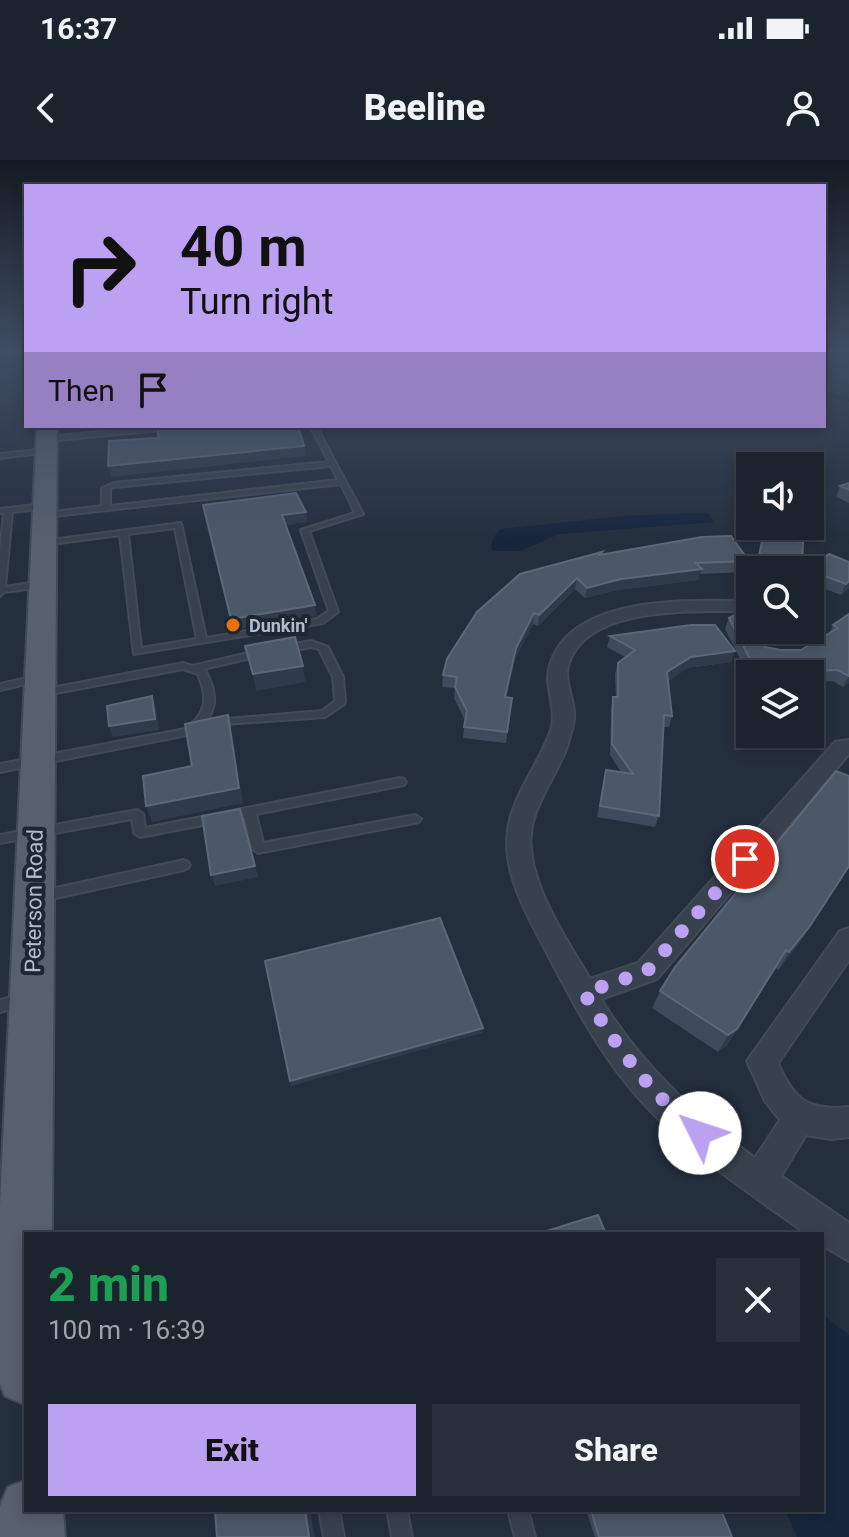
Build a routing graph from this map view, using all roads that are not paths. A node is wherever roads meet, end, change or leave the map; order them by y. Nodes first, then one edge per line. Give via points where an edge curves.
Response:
1 (162, 428) edge
2 (314, 428) edge
3 (47, 439) edge
4 (0, 456) edge
5 (333, 464) junction
6 (343, 482) junction
7 (106, 508) junction
8 (21, 517) edge
9 (124, 532) junction
10 (43, 584) junction
11 (0, 591) edge
12 (736, 607) edge
13 (202, 641) junction
14 (193, 668) junction
15 (40, 686) junction
16 (0, 687) edge
17 (203, 723) junction
18 (849, 747) edge
19 (19, 765) edge
20 (400, 782) dead end
21 (250, 811) junction
22 (415, 819) dead end
23 (18, 836) edge
24 (184, 865) dead end
25 (34, 898) junction
26 (849, 939) edge
27 (584, 993) junction
28 (16, 1002) edge
29 (798, 1119) junction
30 (849, 1122) edge
31 (761, 1179) junction
32 (849, 1244) edge
33 (11, 1331) edge
34 (24, 1369) edge
35 (31, 1512) edge
36 (329, 1512) edge
37 (397, 1512) edge
38 (519, 1512) edge
39 (32, 1537) edge
40 (334, 1537) edge
41 (402, 1537) edge
42 (525, 1537) edge

1 - 3 lane
2 - 5 lane
3 - 4 lane
3 - 8 main road, Peterson Road
5 - 6 lane
5 - 7 lane via 114,485 106,488
6 - 7 lane
6 - 13 lane via 359,514 305,530 334,612 320,621
7 - 8 lane
8 - 9 lane
8 - 10 main road, Peterson Road
8 - 11 lane
9 - 13 lane via 178,525
9 - 13 lane via 137,652
10 - 11 lane
10 - 15 main road, Peterson Road
12 - 27 street via 648,610 615,617 588,630 560,661 558,690 564,714 556,752 519,828 523,869 543,923
14 - 15 lane
14 - 17 lane via 202,672 211,690
14 - 17 lane via 311,644 323,647 338,677 340,702 325,714
15 - 16 lane
15 - 19 main road, Peterson Road
17 - 19 lane via 188,732
18 - 27 street via 843,747 647,971
19 - 23 main road, Peterson Road
20 - 21 lane
21 - 22 lane via 258,848
21 - 23 lane via 140,833 137,814
23 - 25 main road, Peterson Road
24 - 25 lane
25 - 28 main road, Peterson Road
26 - 29 street via 762,1061 773,1090
27 - 31 street via 618,1051 680,1118
28 - 33 main road, Peterson Road
29 - 30 street via 826,1126
29 - 31 street
31 - 32 street
33 - 34 main road, Peterson Road
35 - 39 main road
36 - 40 lane
37 - 41 lane
38 - 42 lane

